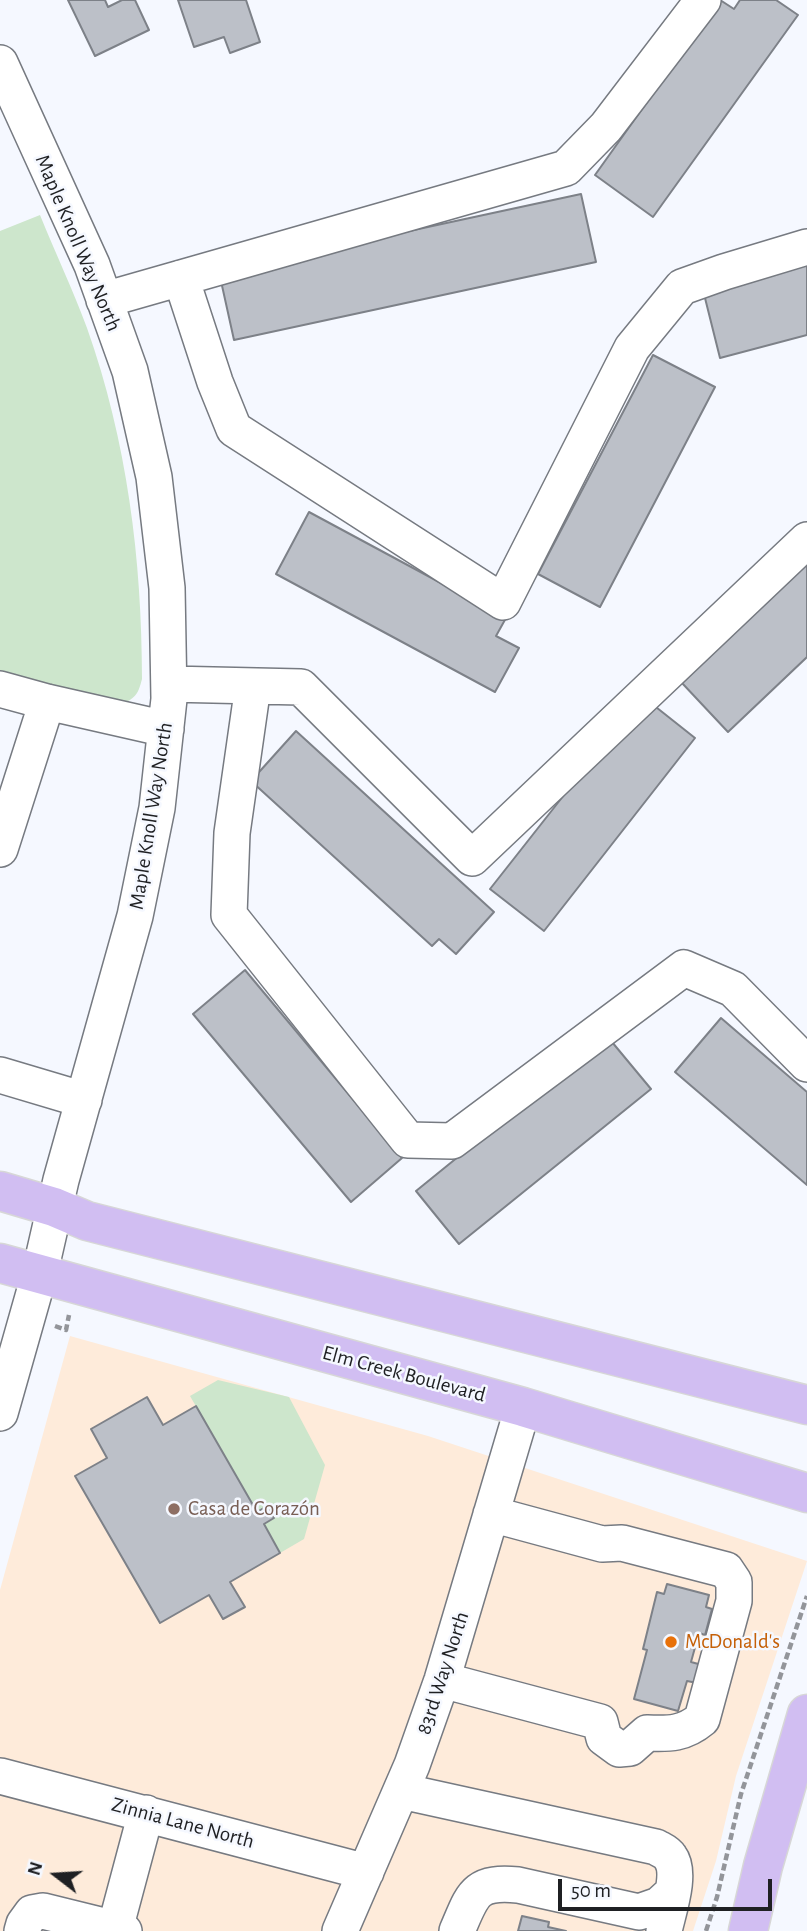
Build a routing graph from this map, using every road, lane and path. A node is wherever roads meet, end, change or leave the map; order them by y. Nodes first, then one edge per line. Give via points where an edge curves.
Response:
1 (703, 0) edge
2 (0, 63) edge
3 (807, 247) edge
4 (181, 278) junction
5 (104, 300) junction
6 (807, 540) edge
7 (169, 684) junction
8 (253, 686) junction
9 (0, 689) edge
10 (47, 702) junction
11 (166, 729) junction
12 (0, 849) edge
13 (807, 1064) edge
14 (0, 1075) edge
15 (84, 1100) junction
16 (0, 1191) edge
17 (54, 1207) junction
18 (0, 1263) edge
19 (40, 1272) junction
20 (807, 1405) edge
21 (523, 1406) junction
22 (0, 1413) edge
23 (807, 1493) edge
24 (491, 1514) junction
25 (807, 1596) edge
26 (442, 1680) junction
27 (807, 1714) edge
28 (0, 1776) edge
29 (401, 1791) junction
30 (146, 1813) junction
31 (366, 1872) junction
32 (671, 1894) junction
33 (120, 1930) edge
34 (22, 1931) edge
35 (340, 1931) edge
36 (457, 1931) edge
37 (664, 1931) edge
38 (706, 1931) edge
39 (748, 1931) edge

1 - 4 street via 606,127 566,168
2 - 5 street, Maple Knoll Way North
3 - 4 street via 682,287 632,348 503,602 234,429
4 - 5 street
5 - 7 street, Maple Knoll Way North via 130,371 154,477 167,588
6 - 8 street via 472,858 301,687
7 - 8 street
7 - 11 street, Maple Knoll Way North
8 - 13 street via 232,833 229,915 408,1140 452,1141 684,968 733,989
9 - 10 street
10 - 11 street
10 - 12 street
11 - 15 street, Maple Knoll Way North via 157,808 135,916
14 - 15 street
15 - 17 street, Maple Knoll Way North
16 - 17 main road
17 - 19 street, Maple Knoll Way North
17 - 20 main road via 87,1221
18 - 19 main road, Elm Creek Boulevard
19 - 21 main road, Elm Creek Boulevard
19 - 22 street, Maple Knoll Way North
21 - 23 main road, Elm Creek Boulevard
21 - 24 street, 83rd Way North
24 - 26 street, 83rd Way North
24 - 26 street via 726,1570 734,1582 734,1601 702,1719 679,1733 647,1733 630,1748 619,1749 604,1738 600,1722
25 - 38 path via 741,1794
26 - 29 street, 83rd Way North
27 - 39 main road via 762,1866
28 - 30 street, Zinnia Lane North
29 - 31 street, 83rd Way North
29 - 32 street via 656,1847 669,1854 674,1865
30 - 31 street, Zinnia Lane North
30 - 33 street
31 - 35 street, 83rd Way North
32 - 36 street via 659,1905 639,1912 498,1883 483,1886 470,1901
32 - 37 street
33 - 34 street via 43,1911 32,1913

